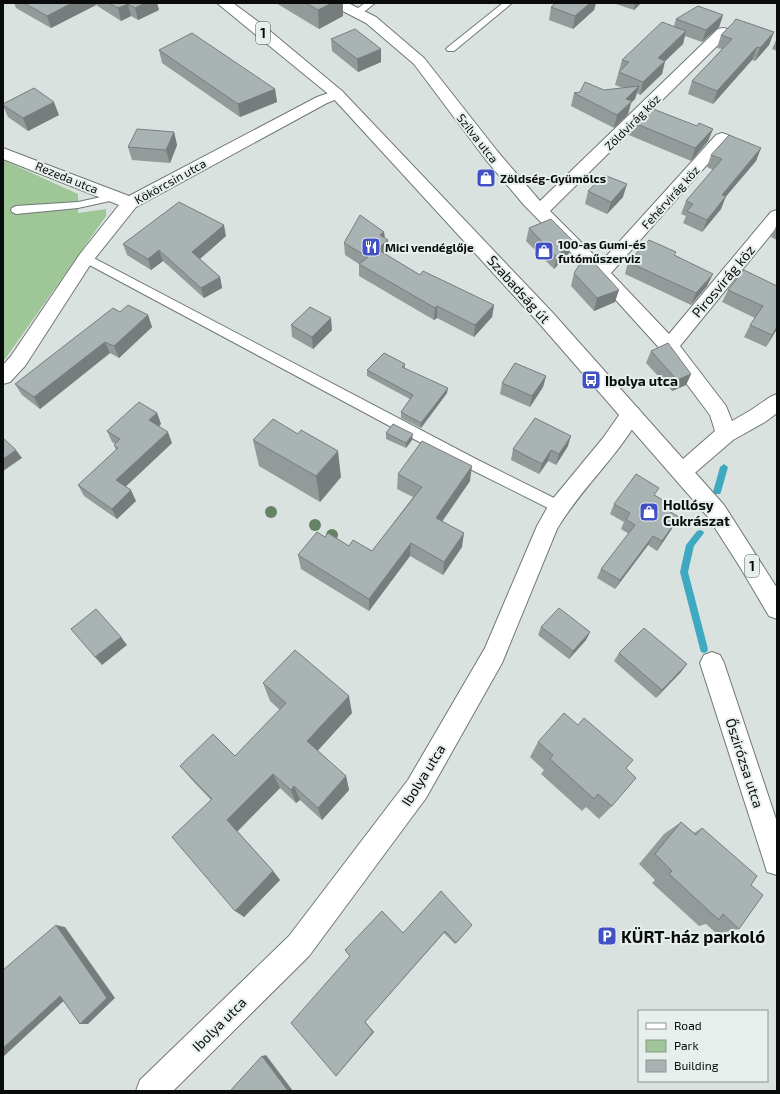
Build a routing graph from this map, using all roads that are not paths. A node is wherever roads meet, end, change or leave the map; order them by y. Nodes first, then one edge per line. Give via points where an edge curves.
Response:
1 (224, 3) edge
2 (338, 3) edge
3 (371, 3) edge
4 (508, 3) edge
5 (357, 13) junction
6 (723, 32) edge
7 (452, 49) dead end
8 (337, 94) junction
9 (722, 138) dead end
10 (3, 153) edge
11 (122, 200) junction
12 (16, 210) dead end
13 (540, 211) junction
14 (777, 216) edge
15 (86, 258) junction
16 (601, 273) junction
17 (669, 346) junction
18 (3, 377) edge
19 (777, 402) edge
20 (631, 414) junction
21 (726, 434) junction
22 (682, 472) junction
23 (559, 507) junction
24 (777, 609) edge
25 (712, 663) dead end
26 (777, 862) edge
27 (151, 1091) edge

1 - 8 street, Szabadság út / 1
2 - 5 street, Szilva utca
3 - 5 lane
4 - 7 lane
5 - 13 street, Szilva utca via 371,20 419,61 492,156
6 - 13 street, Zöldvirág köz
8 - 11 street, Kökörcsin utca
8 - 20 street, Szabadság út / 1
9 - 16 street, Fehérvirág köz
10 - 11 street, Rezeda utca
11 - 12 lane
11 - 15 street, Kökörcsin utca
13 - 16 street, Szilva utca
14 - 17 street, Pirosvirág köz
15 - 18 street, Kökörcsin utca via 18,361
15 - 23 lane via 471,463
16 - 17 street, Szilva utca
17 - 21 street, Szilva utca via 719,412
19 - 21 street
20 - 22 street, Szabadság út / 1
20 - 23 street, Ibolya utca
21 - 22 street
22 - 24 street, Szabadság út / 1 via 716,511
23 - 27 street, Ibolya utca via 548,526 494,655 417,789 299,946
25 - 26 street, Őszirózsa utca

